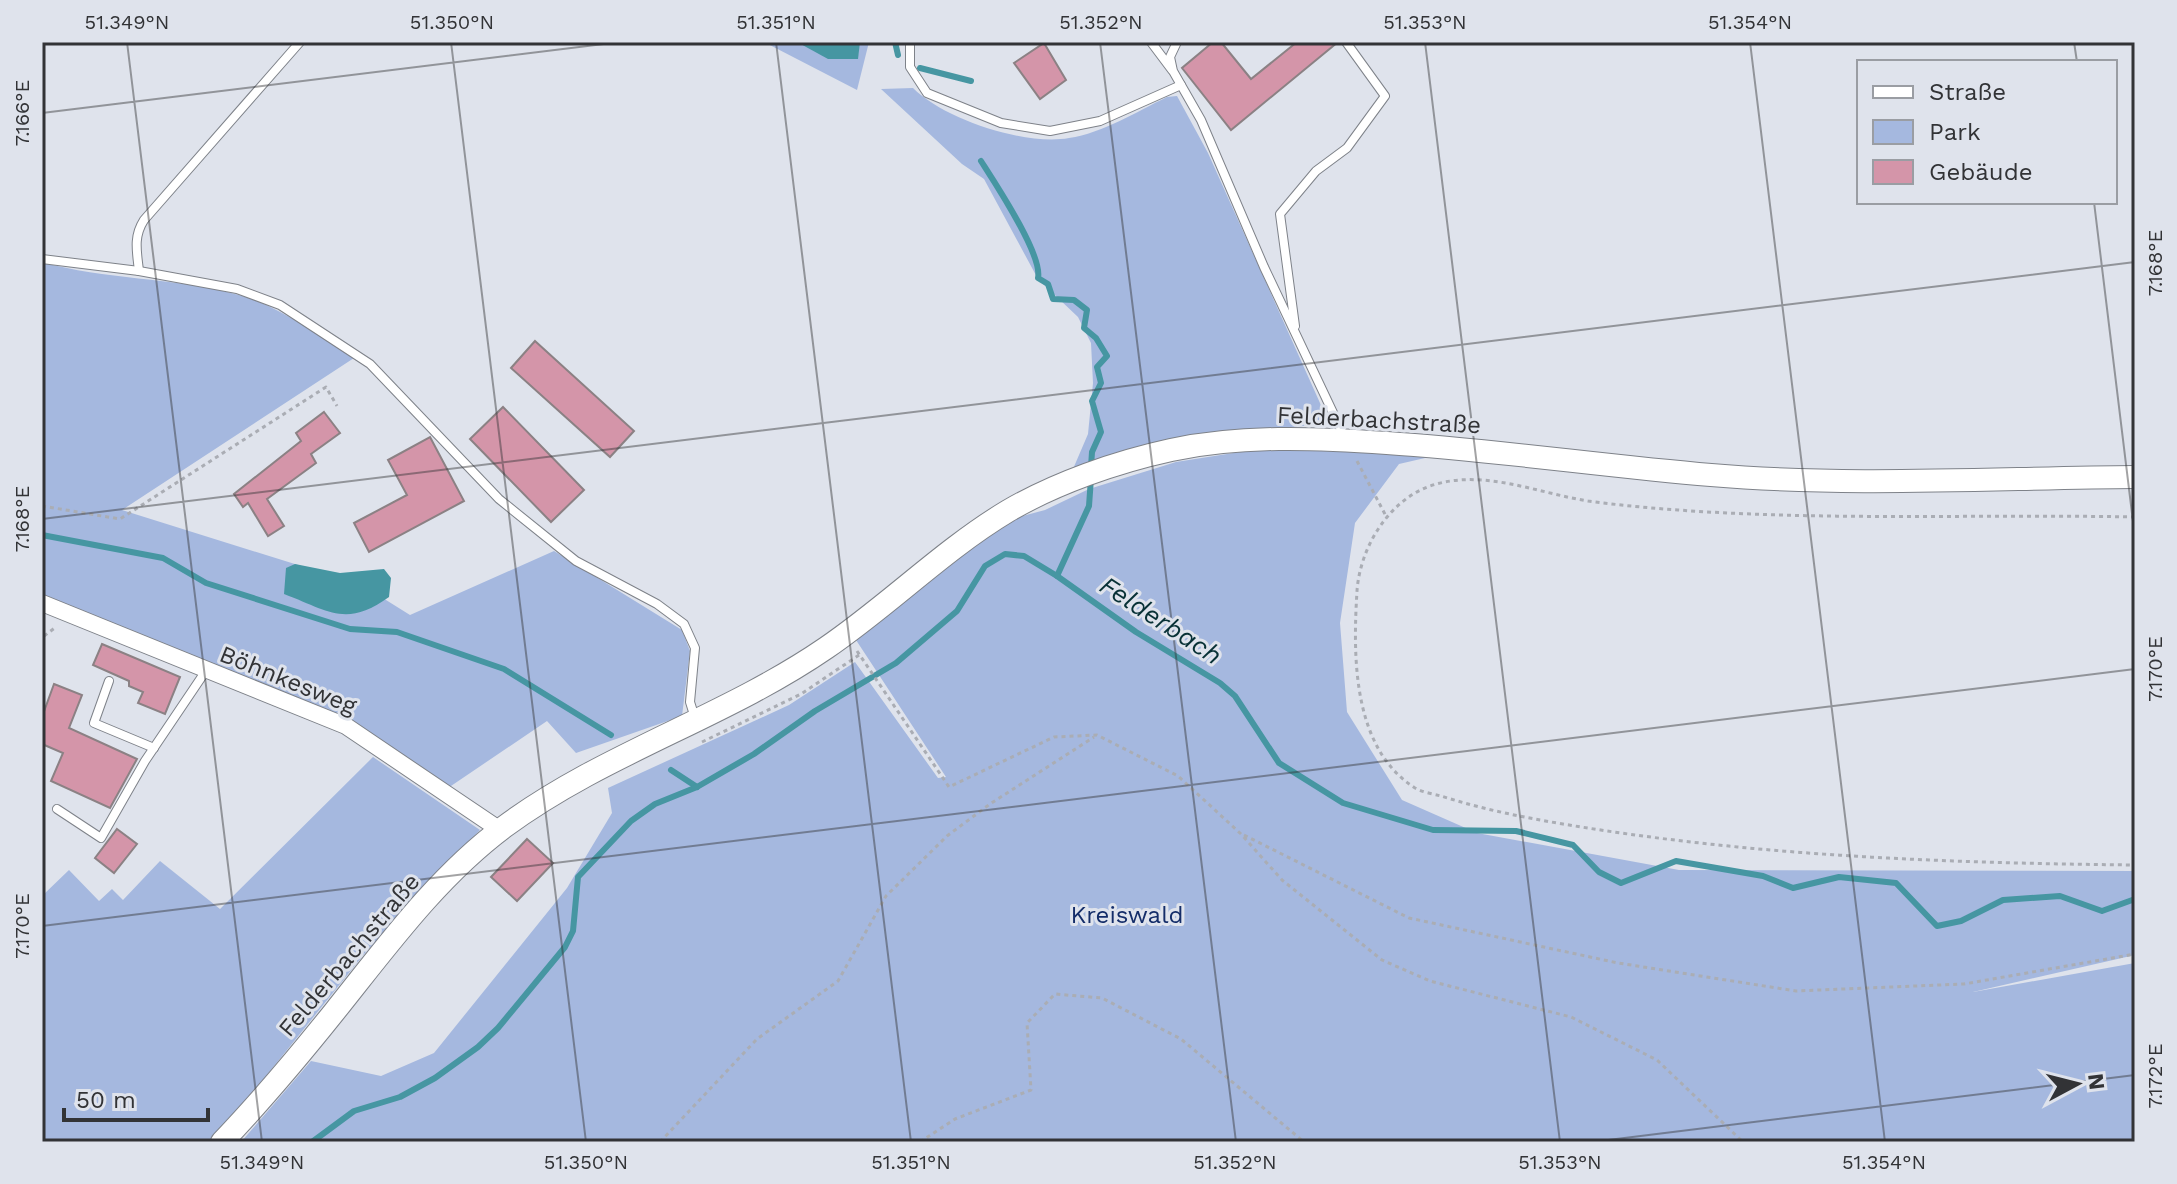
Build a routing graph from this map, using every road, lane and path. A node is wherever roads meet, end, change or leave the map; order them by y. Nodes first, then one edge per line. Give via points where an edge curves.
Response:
1 (300, 42) edge
2 (910, 42) edge
3 (1151, 42) edge
4 (1177, 42) edge
5 (1346, 42) edge
6 (1173, 71) junction
7 (1181, 85) junction
8 (42, 259) edge
9 (139, 271) junction
10 (1297, 338) junction
11 (337, 406) dead end
12 (1346, 440) junction
13 (2135, 477) edge
14 (42, 506) edge
15 (2135, 517) edge
16 (1387, 518) junction
17 (42, 603) edge
18 (864, 662) dead end
19 (205, 672) junction
20 (109, 681) dead end
21 (696, 723) junction
22 (1097, 735) junction
23 (154, 748) junction
24 (57, 809) dead end
25 (500, 830) junction
26 (1241, 834) junction
27 (2135, 865) edge
28 (2135, 954) edge
29 (222, 1142) edge
30 (660, 1142) edge
31 (920, 1142) edge
32 (1304, 1142) edge
33 (1743, 1142) edge

1 - 9 lane via 144,220 137,231
2 - 7 lane via 910,67 927,93 1001,123 1050,131 1100,121
3 - 6 lane
4 - 6 lane via 1170,57
5 - 10 lane via 1385,96 1347,148 1316,171 1280,214
6 - 7 lane
7 - 10 lane via 1212,143
8 - 9 lane
9 - 21 lane via 237,289 280,305 370,364 499,499 576,561 684,624 695,648 690,702
10 - 12 lane
11 - 14 path via 326,387 120,519
12 - 13 street, Felderbachstraße via 1717,476 1917,481
12 - 16 path
12 - 21 street, Felderbachstraße via 1263,439 1172,450 1080,478 1010,510 778,681
15 - 16 path via 1678,510 1588,501 1476,479 1430,486 1402,501
16 - 27 path via 1375,532 1358,574 1355,629 1362,706 1380,752 1416,788 1492,812 1711,846 1981,863
17 - 19 street, Böhnkesweg
18 - 22 path via 949,787 1054,737
19 - 23 lane
19 - 25 street, Böhnkesweg via 346,726
20 - 23 lane via 94,723
21 - 25 street, Felderbachstraße via 594,770
22 - 26 path via 1178,776
22 - 30 path via 947,836 886,896 838,981 757,1039
23 - 24 lane via 101,838
25 - 29 street, Felderbachstraße via 392,937 269,1092
26 - 28 path via 1409,918 1618,963 1796,991 1964,984
26 - 33 path via 1282,880 1382,960 1430,981 1571,1017 1657,1060
31 - 32 path via 955,1119 1031,1090 1027,1023 1055,994 1102,998 1181,1039

